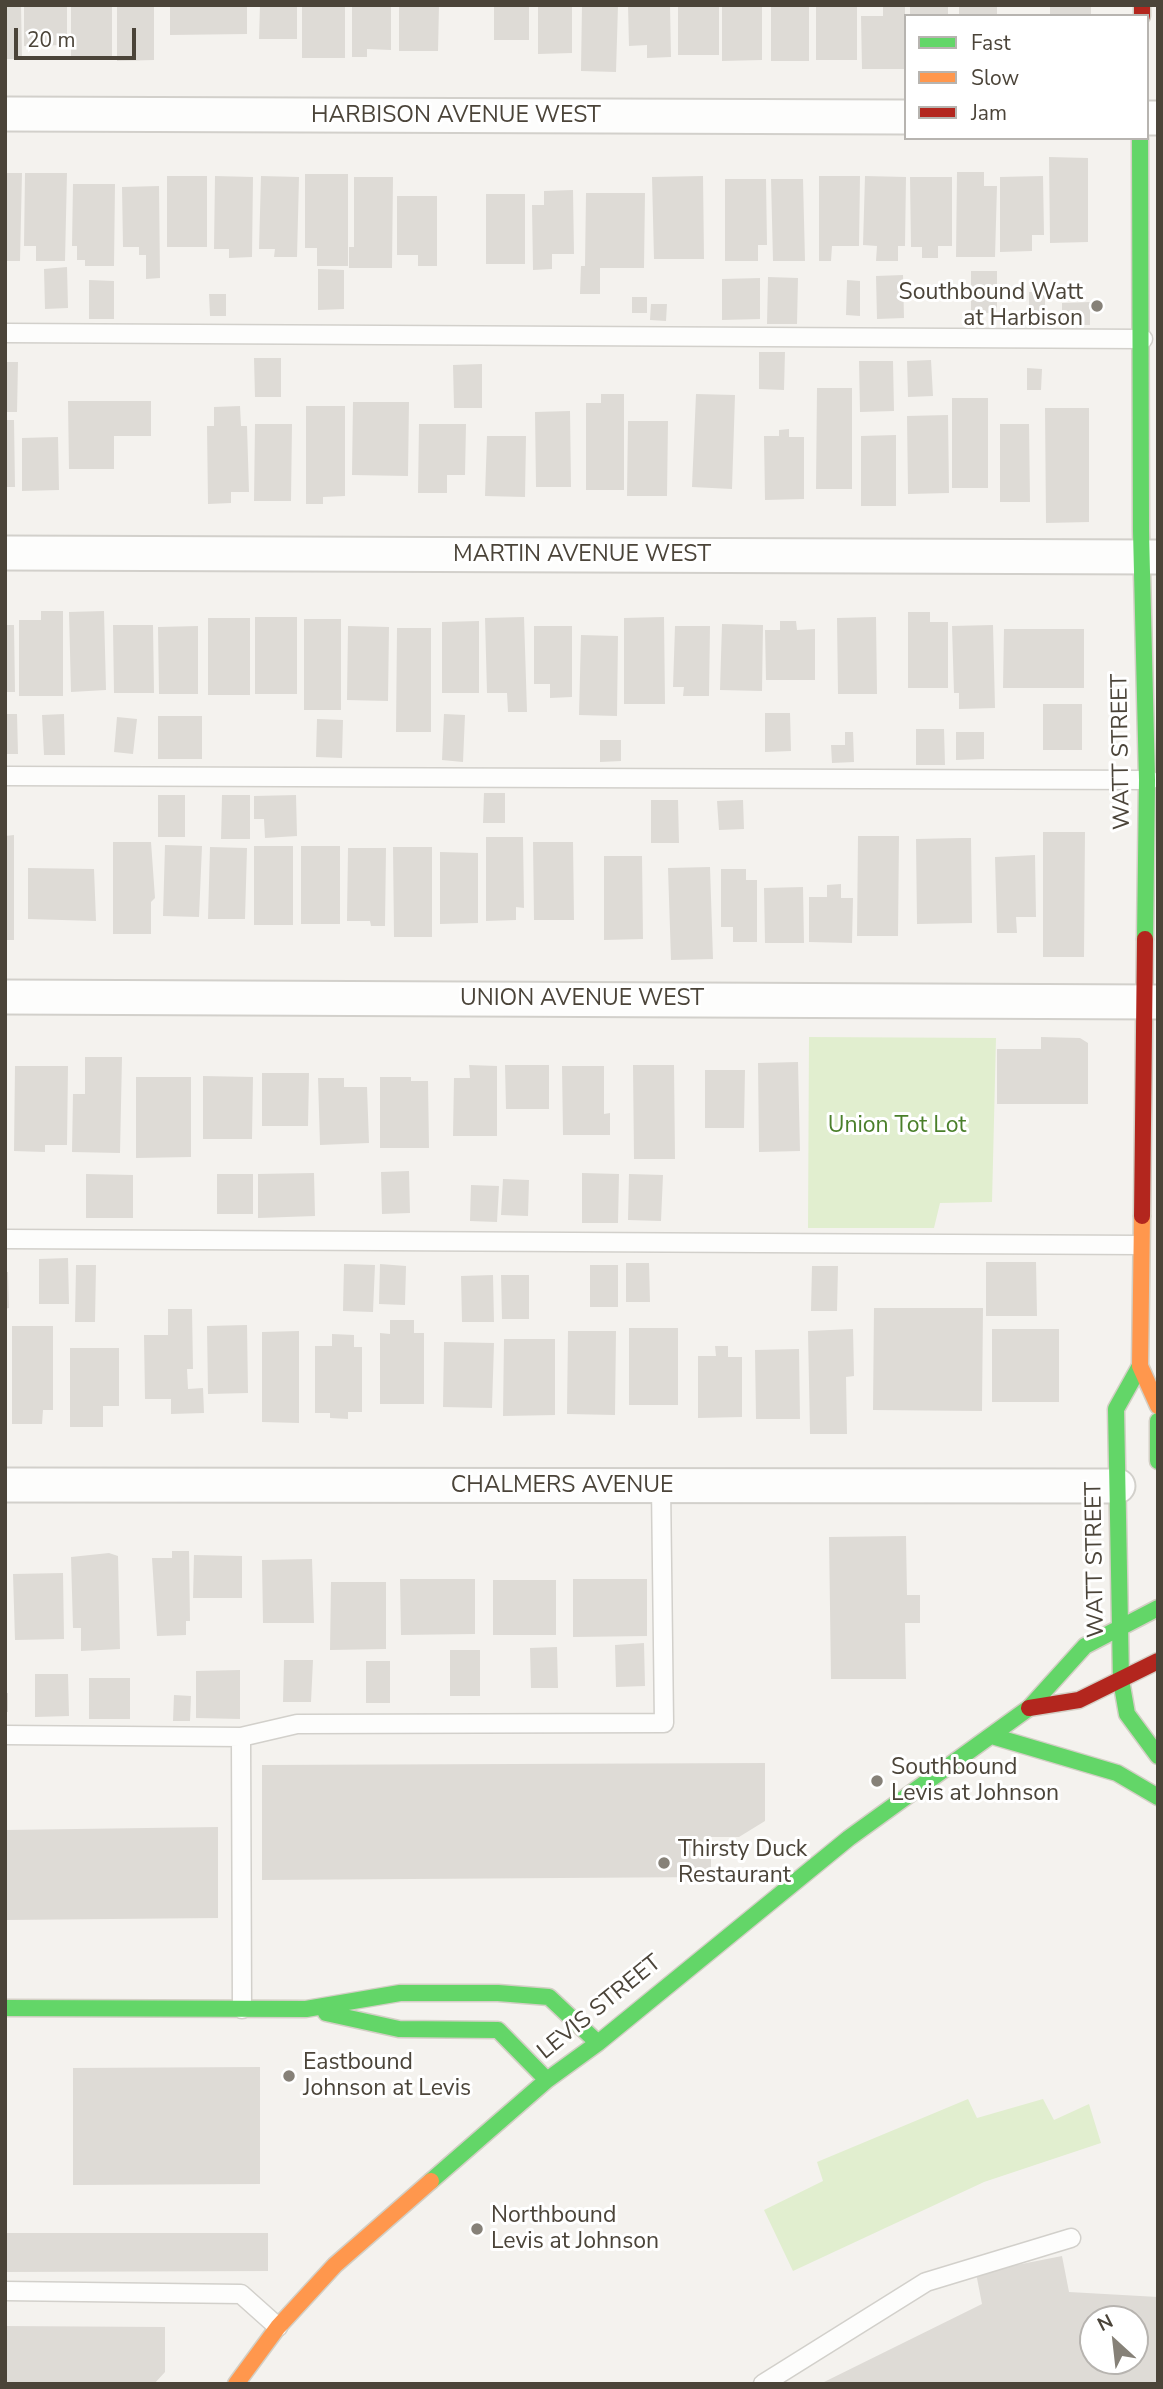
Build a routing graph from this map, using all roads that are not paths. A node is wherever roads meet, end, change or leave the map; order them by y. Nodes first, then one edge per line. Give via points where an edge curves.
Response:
1 (5, 114) edge
2 (904, 117) edge
3 (1140, 140) edge
4 (5, 333) edge
5 (1149, 339) edge
6 (5, 552) edge
7 (1150, 557) edge
8 (5, 776) edge
9 (1152, 780) edge
10 (5, 997) edge
11 (1152, 1002) edge
12 (5, 1239) edge
13 (1140, 1245) junction
14 (1140, 1366) junction
15 (1158, 1405) edge
16 (1158, 1421) edge
17 (1158, 1451) edge
18 (1158, 1461) edge
19 (5, 1485) edge
20 (661, 1486) junction
21 (1118, 1486) junction
22 (1158, 1608) edge
23 (1120, 1628) junction
24 (1158, 1661) edge
25 (1121, 1680) junction
26 (1029, 1708) junction
27 (5, 1735) edge
28 (992, 1736) junction
29 (241, 1737) junction
30 (1157, 1750) edge
31 (1158, 1797) edge
32 (5, 2008) edge
33 (242, 2009) junction
34 (306, 2009) junction
35 (597, 2043) junction
36 (547, 2080) junction
37 (1071, 2238) dead end
38 (5, 2291) edge
39 (278, 2327) junction
40 (236, 2384) edge
41 (763, 2384) edge

1 - 2 street, HARBISON AVENUE WEST
3 - 5 main road, WATT STREET
4 - 5 lane
5 - 7 main road, WATT STREET
6 - 7 street, MARTIN AVENUE WEST
7 - 9 main road, WATT STREET
8 - 9 lane
9 - 11 main road, WATT STREET
10 - 11 street, UNION AVENUE WEST
11 - 13 main road, WATT STREET
12 - 13 lane
13 - 14 main road, WATT STREET
14 - 15 main road, WATT STREET
14 - 21 main road, WATT STREET via 1116,1409
16 - 17 main road
17 - 18 main road
19 - 20 street, CHALMERS AVENUE
20 - 21 street, CHALMERS AVENUE
20 - 29 lane via 664,1723 297,1724
21 - 23 main road, WATT STREET
22 - 23 main road, LEVIS STREET
23 - 25 main road, WATT STREET
23 - 26 main road, LEVIS STREET via 1085,1646
24 - 25 main road, LEVIS STREET
25 - 26 main road, LEVIS STREET via 1079,1700
25 - 30 main road, WATT STREET via 1127,1714
26 - 28 main road, LEVIS STREET
27 - 29 lane
28 - 31 main road via 1117,1773
28 - 35 main road, LEVIS STREET via 849,1838
29 - 33 lane
32 - 33 main road
33 - 34 main road
34 - 35 main road via 400,1993 550,1997
34 - 36 main road via 399,2029 498,2030
35 - 36 main road, LEVIS STREET
36 - 39 main road, LEVIS STREET via 335,2264
37 - 41 lane via 926,2283
38 - 39 lane via 241,2294
39 - 40 main road, LEVIS STREET

